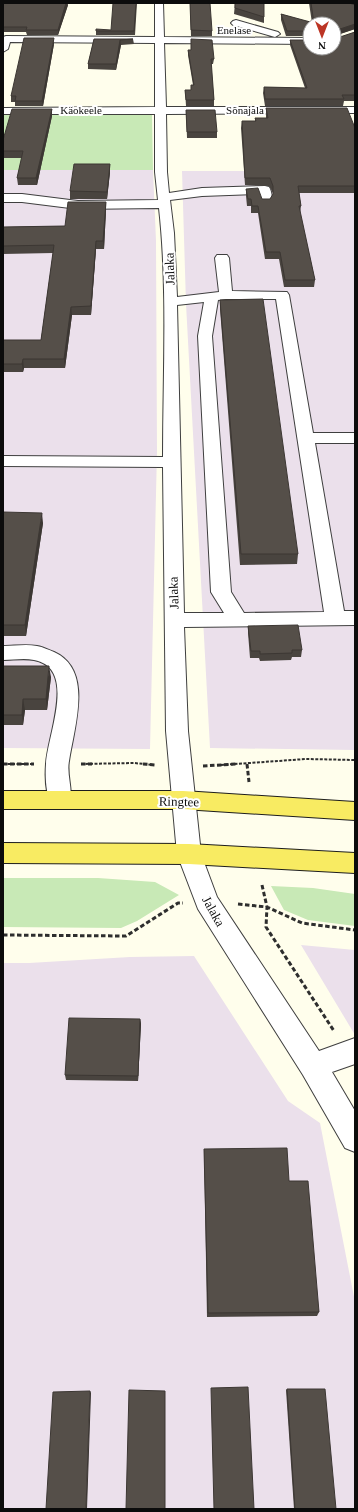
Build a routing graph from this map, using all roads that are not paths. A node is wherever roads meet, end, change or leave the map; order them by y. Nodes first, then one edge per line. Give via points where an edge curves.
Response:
1 (159, 3) edge
2 (236, 23) edge
3 (259, 29) junction
4 (159, 40) junction
5 (302, 40) edge
6 (302, 41) edge
7 (232, 42) junction
8 (3, 49) edge
9 (160, 110) junction
10 (355, 110) edge
11 (3, 111) edge
12 (265, 191) edge
13 (3, 198) edge
14 (164, 201) junction
15 (222, 258) dead end
16 (219, 296) junction
17 (170, 302) junction
18 (305, 438) junction
19 (355, 438) edge
20 (3, 461) edge
21 (171, 462) junction
22 (335, 618) junction
23 (355, 618) edge
24 (238, 619) junction
25 (174, 620) junction
26 (3, 653) edge
27 (3, 800) edge
28 (60, 800) junction
29 (183, 800) junction
30 (355, 811) edge
31 (3, 853) edge
32 (189, 854) junction
33 (355, 863) edge
34 (352, 1053) edge
35 (313, 1066) junction
36 (355, 1138) edge

1 - 4 street, Jalaka
2 - 3 street
3 - 5 street
3 - 7 street
4 - 7 street, Enelase
4 - 8 street via 6,39
4 - 9 street, Jalaka
6 - 7 street, Enelase
9 - 10 street, Sõnajala
9 - 11 street, Käokeele
9 - 14 street, Jalaka
12 - 14 street via 202,192
13 - 14 street via 78,205
14 - 17 street, Jalaka via 168,233
15 - 16 street
16 - 17 street
16 - 18 street via 282,295
16 - 24 street via 205,336 221,592
17 - 21 street, Jalaka
18 - 19 street
18 - 22 street
20 - 21 street
21 - 25 street, Jalaka
22 - 23 street
22 - 24 street
24 - 25 street
25 - 29 street, Jalaka via 177,731
26 - 28 street via 37,653 54,661 66,674 68,693 57,764
27 - 28 main road, Ringtee
28 - 29 main road, Ringtee
29 - 30 main road, Ringtee
29 - 32 street, Jalaka
31 - 32 main road
32 - 33 main road
32 - 35 street, Jalaka via 207,902
34 - 35 street
35 - 36 street, Jalaka

